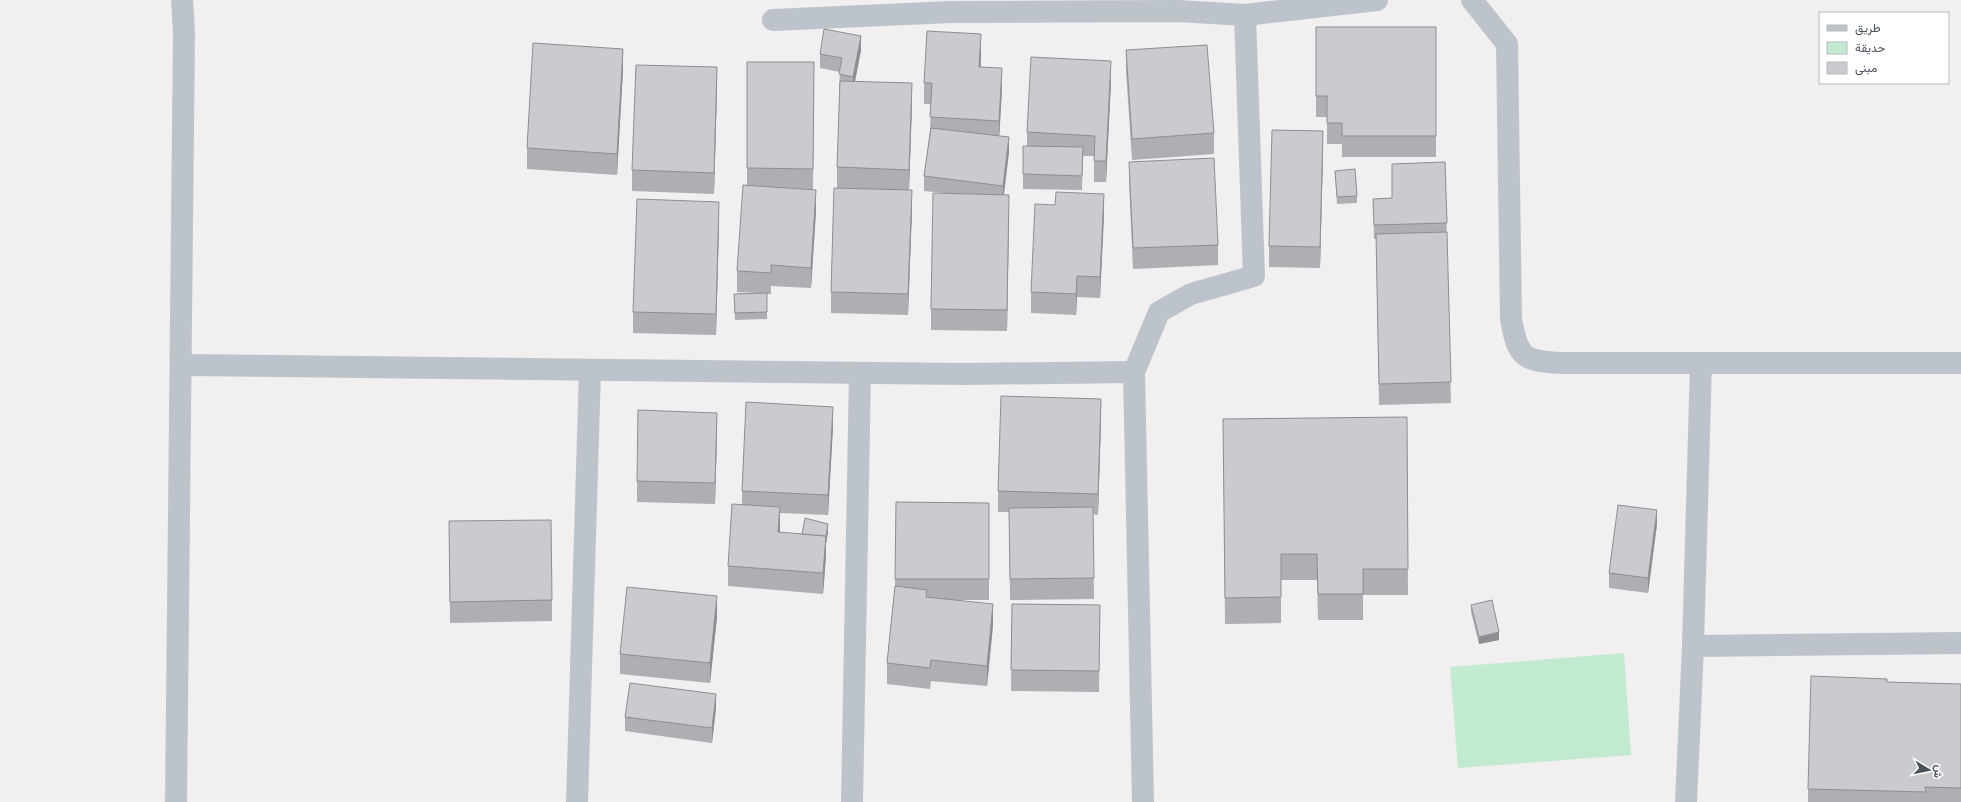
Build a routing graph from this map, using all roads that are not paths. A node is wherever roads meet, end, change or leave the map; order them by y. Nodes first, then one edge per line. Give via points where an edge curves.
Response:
1 (182, 0) edge
2 (1377, 0) edge
3 (1472, 0) edge
4 (950, 6) edge
5 (1178, 6) edge
6 (1244, 15) junction
7 (773, 20) dead end
8 (1701, 363) junction
9 (1961, 363) edge
10 (180, 365) junction
11 (590, 370) junction
12 (1134, 372) junction
13 (860, 373) junction
14 (1961, 643) edge
15 (1693, 646) junction
16 (176, 802) edge
17 (577, 802) edge
18 (852, 802) edge
19 (1143, 802) edge
20 (1686, 802) edge

1 - 10 street via 184,32
2 - 6 street
3 - 8 street via 1507,44 1511,319 1516,343 1526,356 1538,362
4 - 5 street
4 - 7 street
5 - 6 street
6 - 12 street via 1254,276 1191,294 1159,312
8 - 9 street
8 - 15 street
10 - 11 street
10 - 16 street
11 - 13 street
11 - 17 street
12 - 13 street
12 - 19 street
13 - 18 street
14 - 15 street
15 - 20 street

